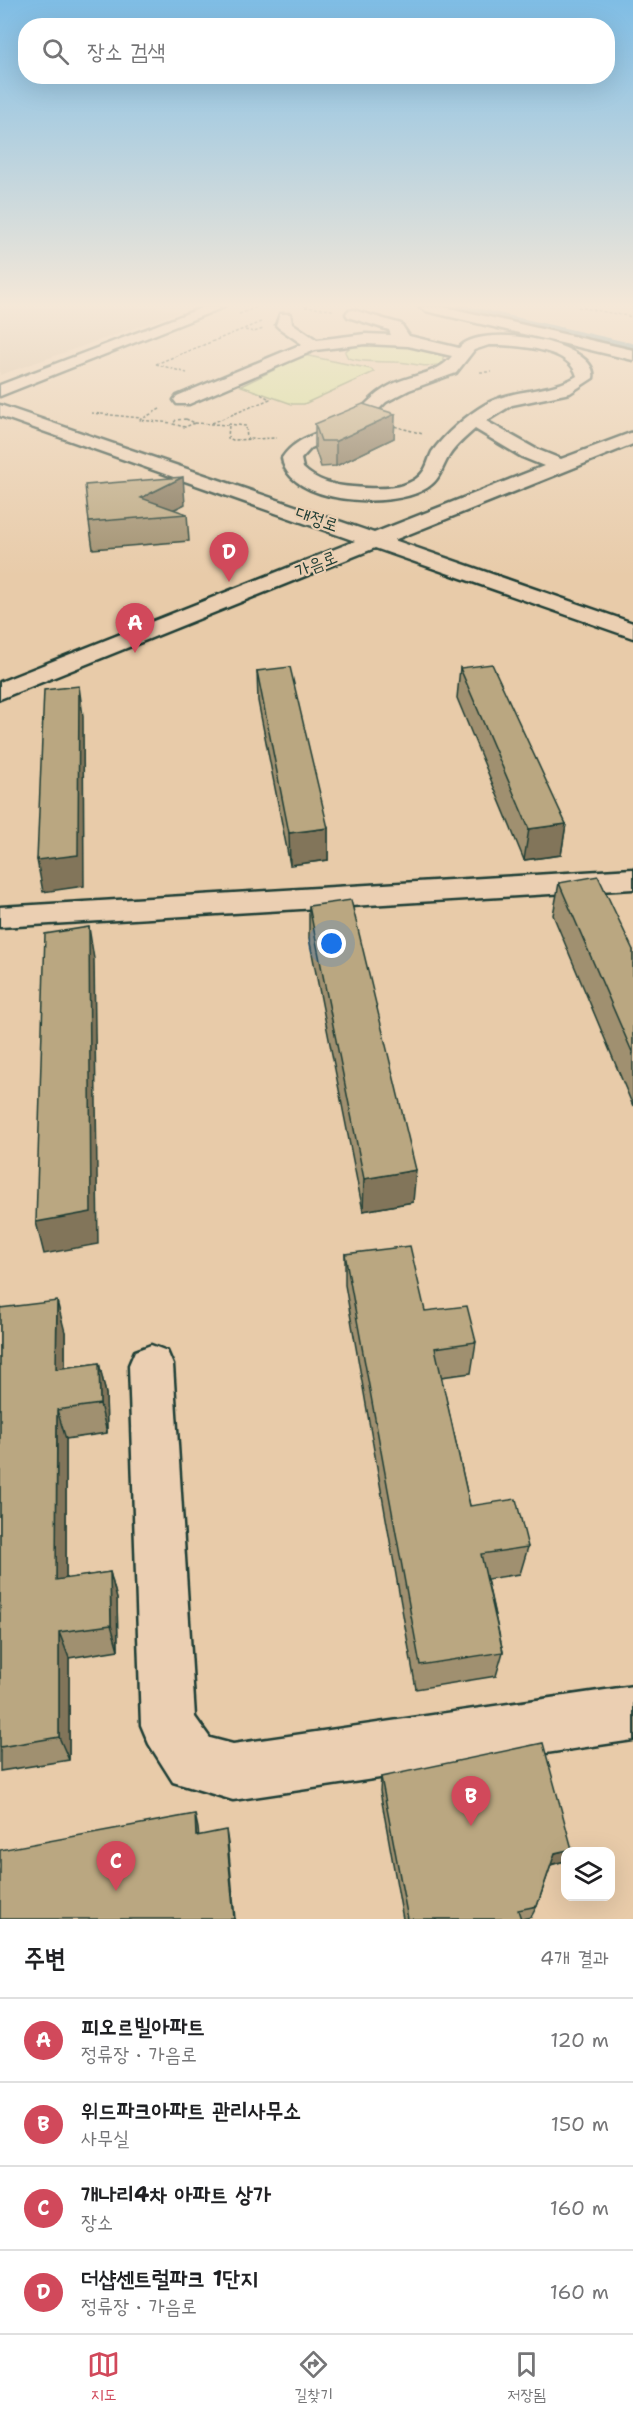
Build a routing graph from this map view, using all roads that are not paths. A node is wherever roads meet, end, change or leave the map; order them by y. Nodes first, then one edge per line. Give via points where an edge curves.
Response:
1 (191, 397) edge
2 (383, 397) edge
3 (533, 397) edge
4 (183, 400) dead end
5 (0, 410) edge
6 (475, 422) junction
7 (633, 437) edge
8 (561, 466) junction
9 (374, 541) junction
10 (633, 631) edge
11 (0, 691) edge
12 (633, 879) edge
13 (0, 917) edge
14 (151, 1365) dead end
15 (633, 1713) edge

1 - 4 street
2 - 6 street via 343,429 304,444 291,458 297,473 324,488 381,494 405,491 425,481 436,469 440,456
3 - 6 street via 495,406
5 - 9 street, 대정로
6 - 8 street via 529,453
7 - 8 street, 가음로
8 - 9 street, 가음로
9 - 10 street, 대정로
9 - 11 street, 가음로
12 - 13 street
14 - 15 street via 168,1725 193,1762 234,1772

